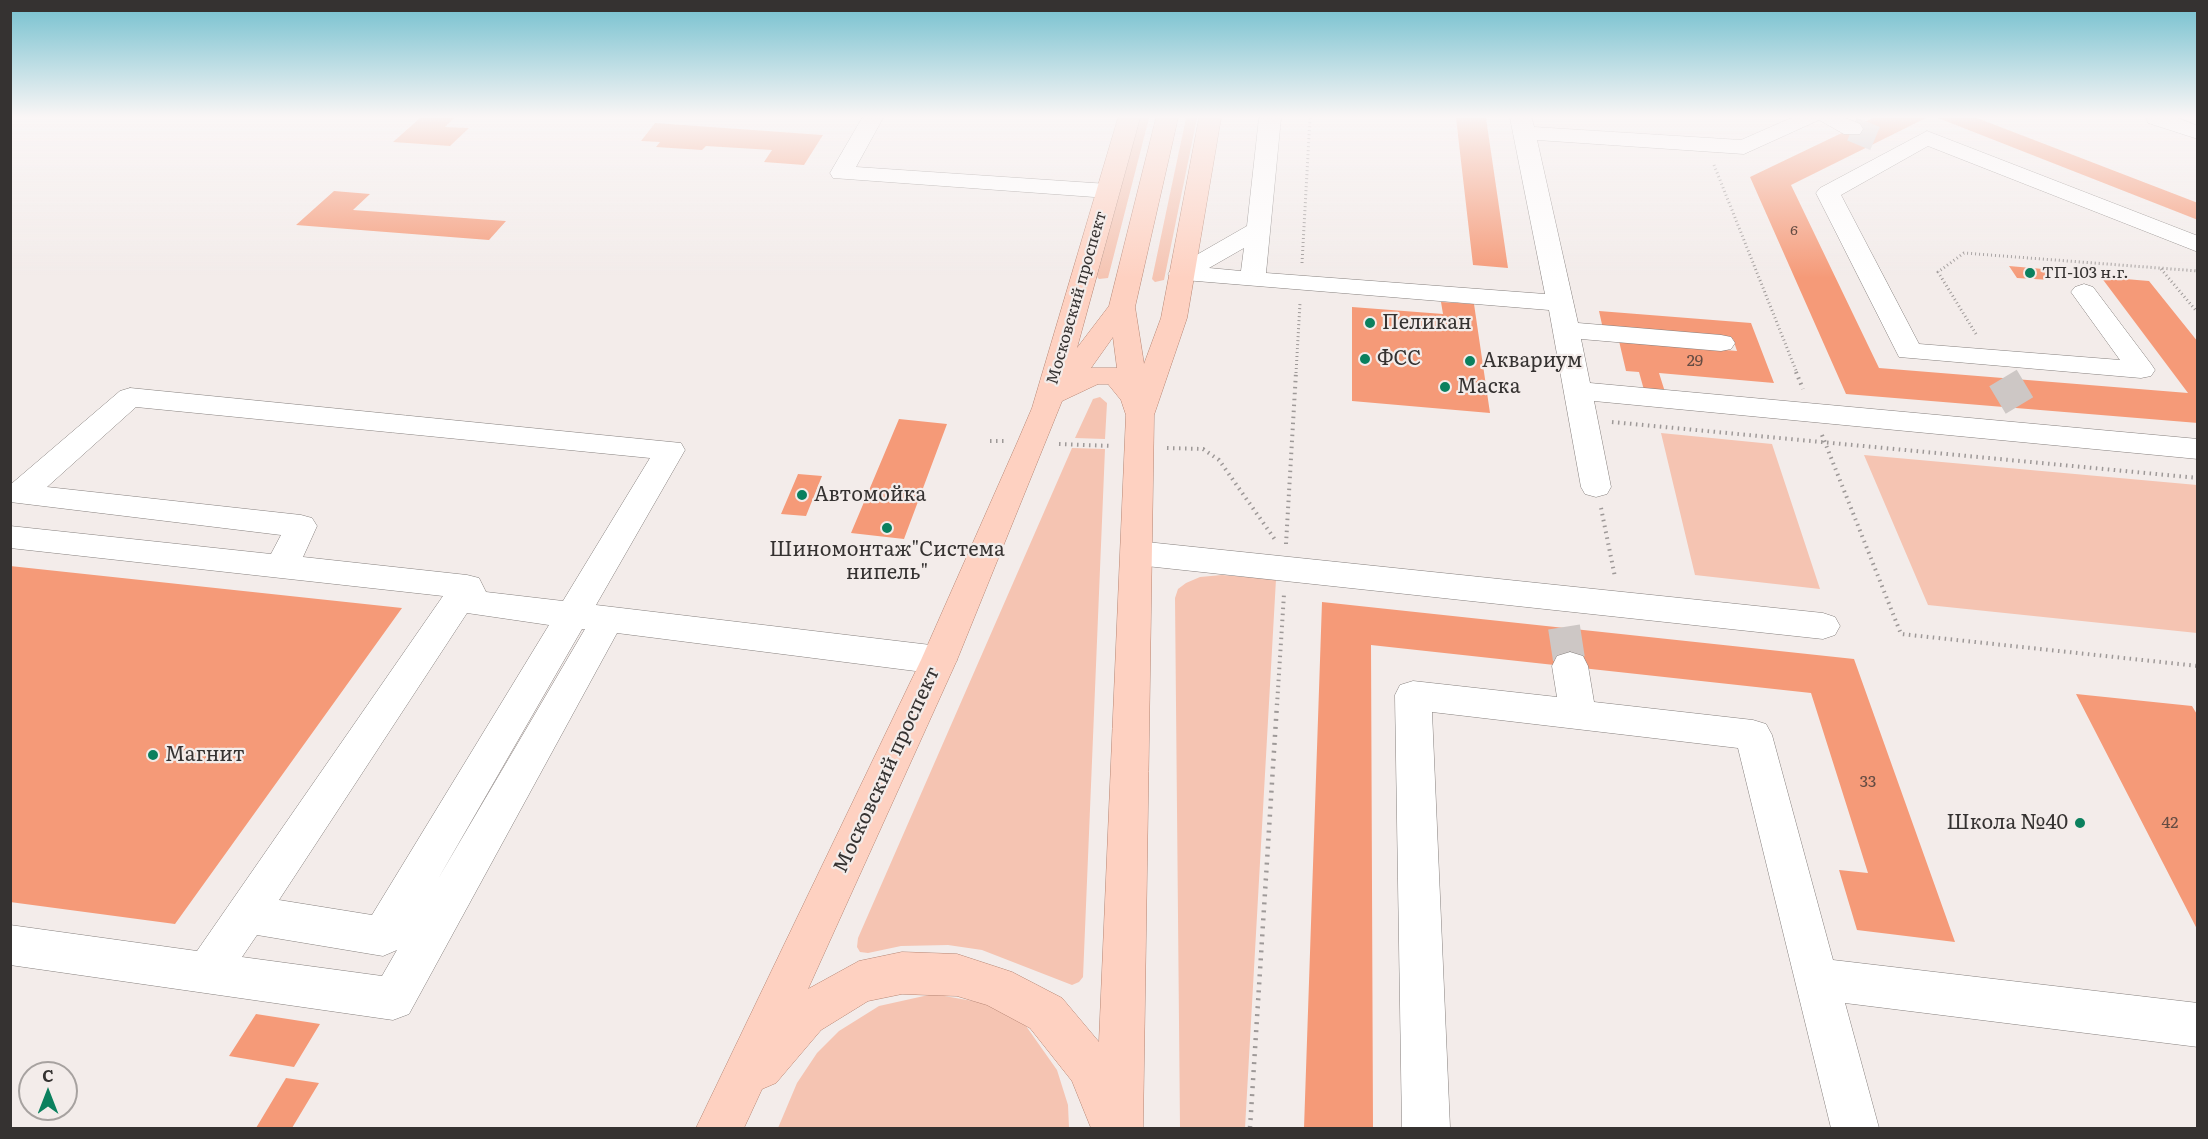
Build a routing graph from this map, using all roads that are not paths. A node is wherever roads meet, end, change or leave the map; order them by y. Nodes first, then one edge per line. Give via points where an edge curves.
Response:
1 (842, 171) edge
2 (1114, 171) edge
3 (1154, 171) edge
4 (1200, 171) edge
5 (1264, 171) edge
6 (1532, 171) edge
7 (1857, 171) edge
8 (2011, 171) edge
9 (1108, 192) junction
10 (1257, 230) junction
11 (2198, 245) edge
12 (1181, 274) junction
13 (1253, 280) junction
14 (2084, 292) dead end
15 (1560, 303) junction
16 (1122, 308) junction
17 (1566, 330) junction
18 (1721, 343) dead end
19 (1578, 391) junction
20 (1050, 402) junction
21 (2021, 408) tunnel mouth
22 (1138, 420) junction
23 (2036, 434) junction
24 (2198, 448) edge
25 (1596, 487) road end
26 (10, 537) edge
27 (1137, 553) junction
28 (282, 566) junction
29 (467, 587) junction
30 (590, 617) junction
31 (1823, 626) dead end
32 (939, 660) junction
33 (1570, 666) tunnel mouth
34 (1578, 714) junction
35 (247, 914) junction
36 (10, 945) edge
37 (206, 974) junction
38 (1816, 980) junction
39 (2198, 1025) edge
40 (726, 1113) edge
41 (1117, 1128) edge
42 (1426, 1128) edge
43 (1855, 1128) edge

1 - 9 street
2 - 9 main road, Московский проспект
3 - 16 main road, Московский проспект
4 - 12 main road, Московский проспект
5 - 10 street
6 - 15 street
7 - 14 street via 1828,193 1909,351 1997,368 2141,370
8 - 11 street
9 - 20 main road, Московский проспект
10 - 12 street
10 - 13 street
12 - 13 street
12 - 22 main road, Московский проспект via 1174,318
13 - 15 street
15 - 17 street
16 - 20 main road, Московский проспект
16 - 22 main road, Московский проспект
17 - 18 street
17 - 19 street
19 - 23 street
19 - 25 street
20 - 22 main road via 1075,382 1095,375 1116,376
20 - 32 main road, Московский проспект
21 - 23 street
22 - 27 main road, Московский проспект
23 - 24 street
26 - 28 street
27 - 31 street via 1285,569 1562,612 1620,604
27 - 41 main road, Московский проспект
28 - 29 street
28 - 30 street via 301,526 20,494 130,397 670,450
29 - 30 street via 475,603
29 - 35 street
30 - 32 street
30 - 35 street via 383,936
30 - 37 street via 393,999
32 - 40 main road, Московский проспект
33 - 34 street
34 - 38 street via 1753,735
34 - 42 street via 1413,695
35 - 37 street
36 - 37 street
38 - 39 street
38 - 43 street
40 - 41 main road via 805,1015 859,982 902,973 957,975 997,987 1046,1013 1088,1065

